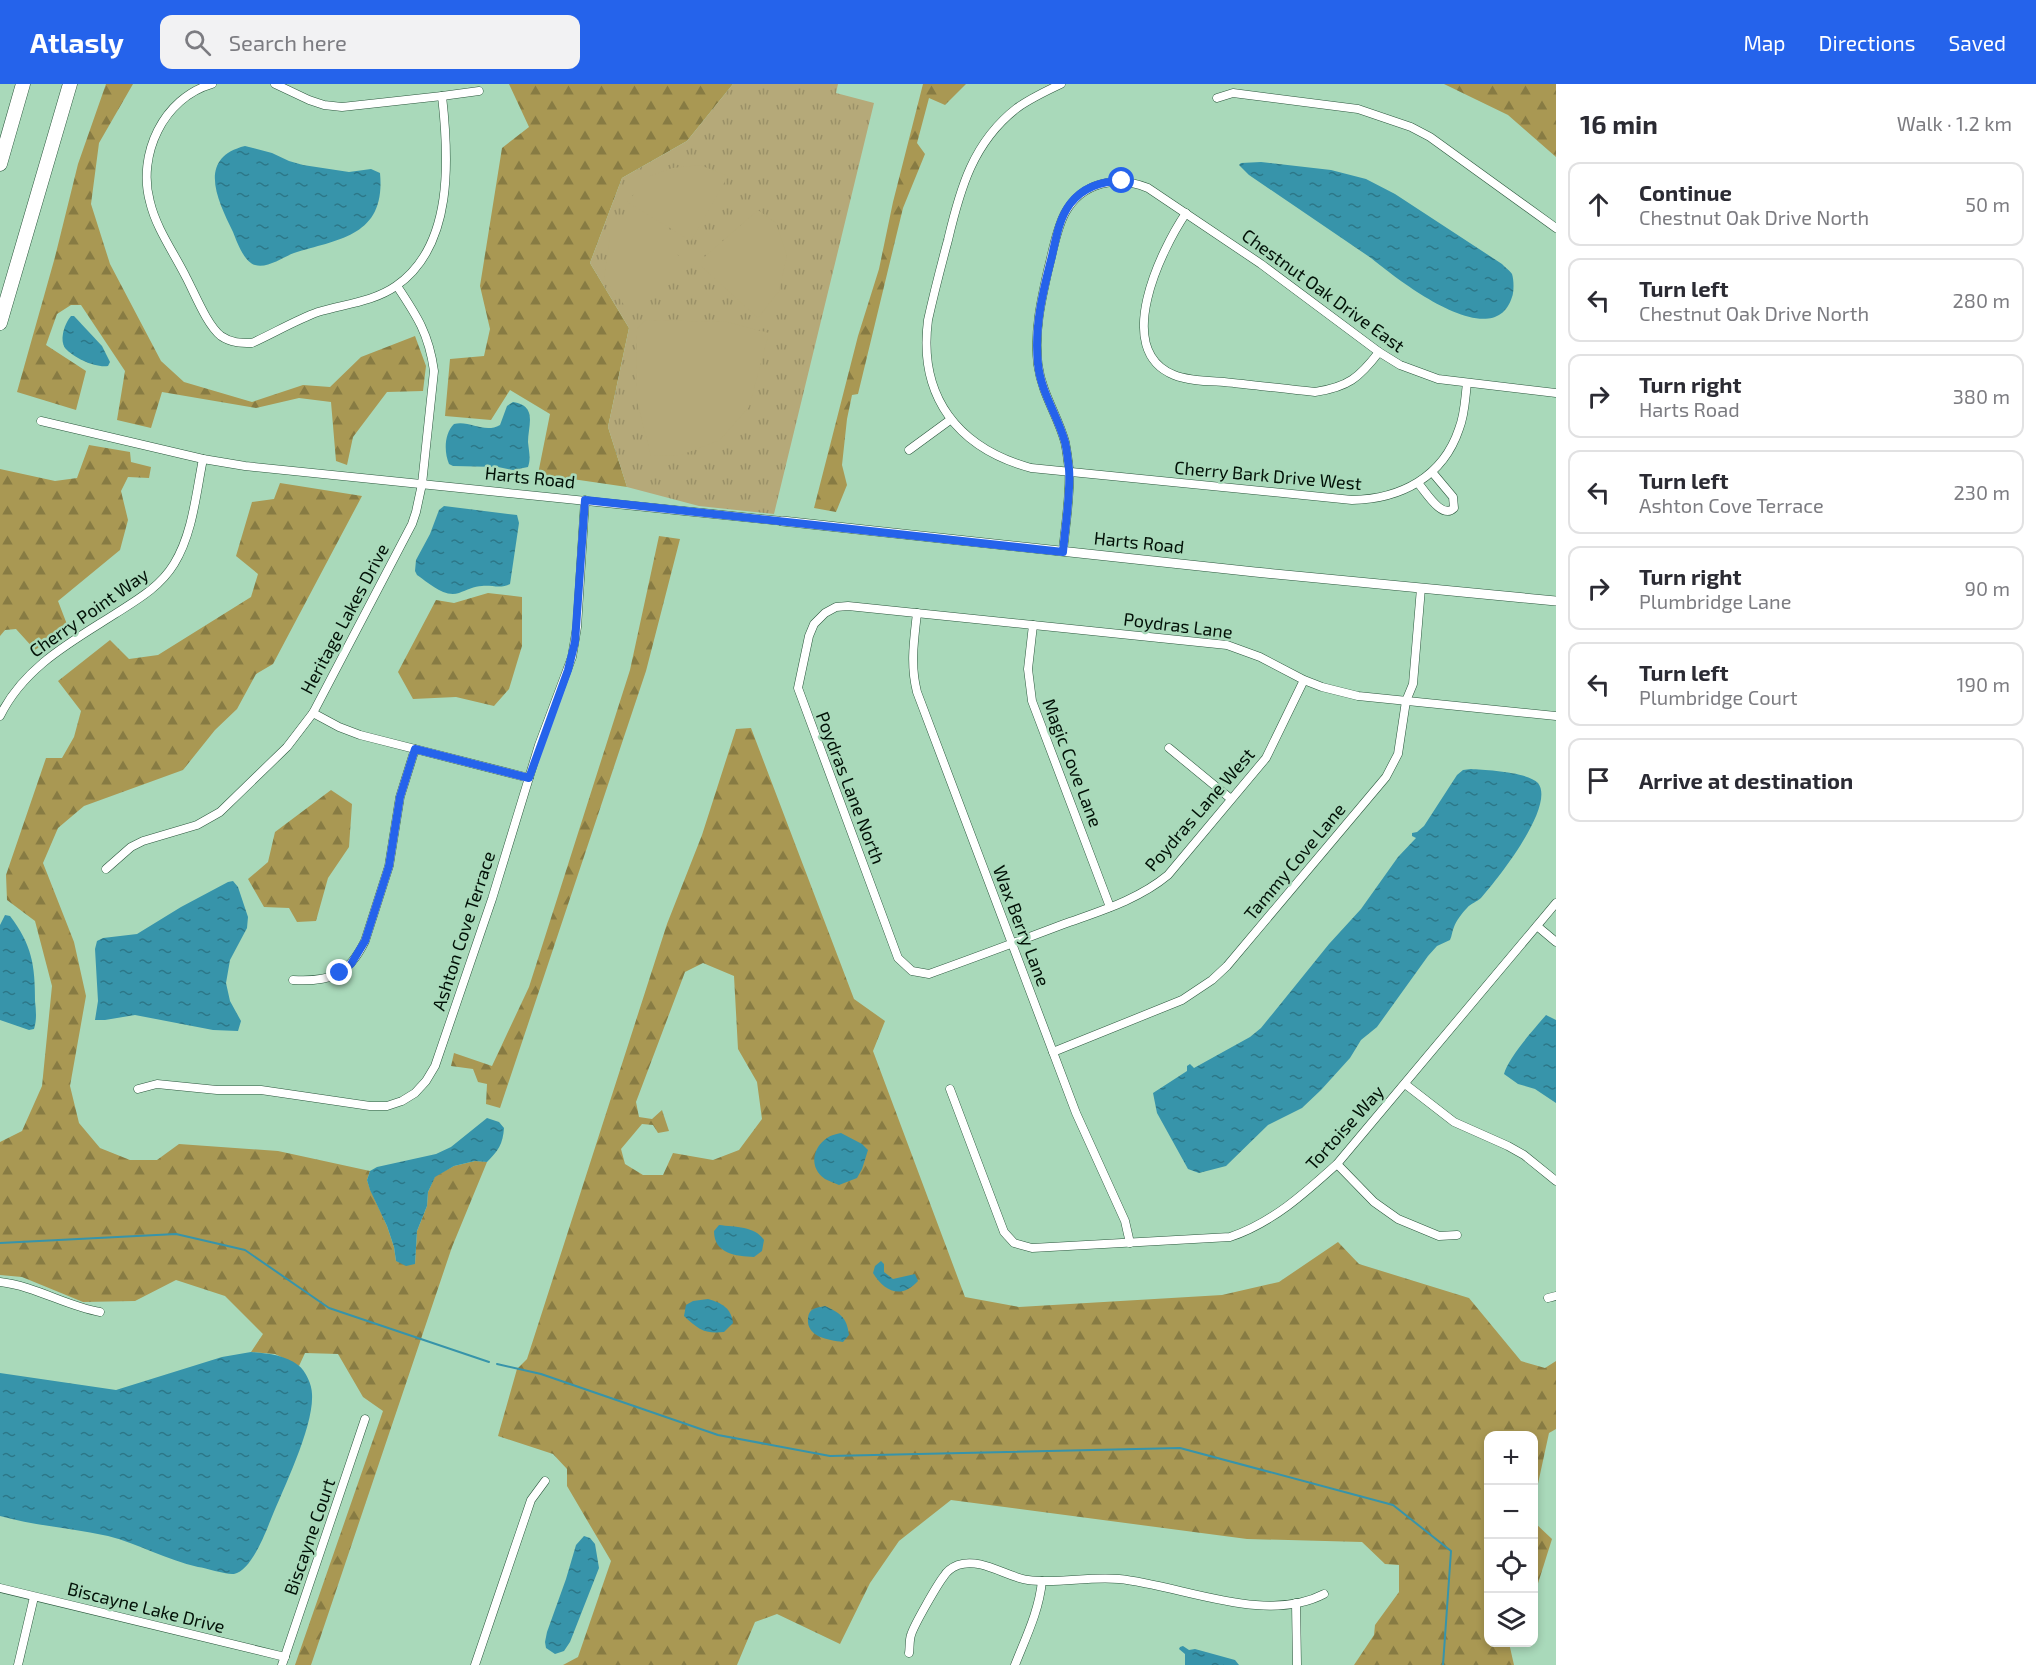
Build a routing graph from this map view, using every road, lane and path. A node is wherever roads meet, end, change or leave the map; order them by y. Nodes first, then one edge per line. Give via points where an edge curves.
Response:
1 (23, 84) edge
2 (71, 84) edge
3 (212, 84) edge
4 (275, 84) edge
5 (1061, 84) edge
6 (479, 91) dead end
7 (442, 96) junction
8 (1217, 98) dead end
9 (0, 164) edge
10 (1186, 213) junction
11 (1556, 228) edge
12 (396, 286) junction
13 (0, 323) edge
14 (1379, 352) junction
15 (1467, 383) junction
16 (1556, 393) edge
17 (950, 420) junction
18 (41, 421) dead end
19 (909, 450) dead end
20 (203, 459) junction
21 (1069, 472) junction
22 (1432, 472) junction
23 (1418, 483) junction
24 (422, 484) junction
25 (585, 500) junction
26 (782, 521) joint
27 (1063, 552) junction
28 (1420, 588) junction
29 (1556, 601) edge
30 (825, 613) joint
31 (917, 613) junction
32 (1033, 625) junction
33 (1304, 680) junction
34 (1406, 701) junction
35 (313, 713) junction
36 (0, 716) edge
37 (1556, 716) edge
38 (1169, 748) dead end
39 (415, 749) junction
40 (529, 778) junction
41 (1231, 799) junction
42 (106, 869) dead end
43 (1556, 903) edge
44 (1110, 907) junction
45 (1537, 926) junction
46 (1556, 942) edge
47 (1012, 944) junction
48 (912, 971) joint
49 (293, 980) dead end
50 (1053, 1052) junction
51 (1405, 1084) junction
52 (138, 1089) dead end
53 (950, 1089) dead end
54 (1337, 1164) junction
55 (1556, 1181) edge
56 (1457, 1235) dead end
57 (1130, 1243) junction
58 (0, 1282) edge
59 (100, 1312) dead end
60 (365, 1419) dead end
61 (545, 1481) dead end
62 (1042, 1581) junction
63 (0, 1588) edge
64 (1324, 1594) dead end
65 (34, 1596) junction
66 (1296, 1603) junction
67 (909, 1653) dead end
68 (284, 1661) edge
69 (18, 1665) edge
70 (475, 1665) edge
71 (1015, 1665) edge
72 (1297, 1665) edge

1 - 9 highway
2 - 13 highway
3 - 12 street via 191,94 165,119 149,151 146,178 154,216 213,328 231,341 252,343 316,313 360,302
4 - 7 street via 324,105 357,106
5 - 17 street, Cherry Bark Drive West via 1025,103 998,126 973,161 962,186 925,339 934,387
6 - 7 street
7 - 12 street via 446,142 440,219 426,253
8 - 11 street via 1233,93 1358,109 1393,120 1430,137
10 - 14 street, Chestnut Oak Drive East via 1262,264
10 - 14 street via 1160,260 1143,321 1148,351 1173,375 1315,392 1354,380
10 - 21 street, Chestnut Oak Drive East via 1136,183 1109,181 1082,193 1071,203 1059,226 1042,297 1038,366 1065,442
12 - 24 street, Heritage Lakes Drive via 426,332 432,352 434,371
14 - 15 street, Chestnut Oak Drive East via 1419,373
15 - 16 street, Chestnut Oak Drive East
15 - 22 street, Cherry Bark Drive West via 1460,428 1444,459
17 - 19 street
17 - 21 street, Cherry Bark Drive West via 969,439 997,457 1031,468
18 - 20 street, Harts Road
20 - 24 street, Harts Road
20 - 36 street, Cherry Point Way via 189,529 165,576 139,600 47,658 26,678
21 - 23 street, Cherry Bark Drive West via 1352,501 1381,498
21 - 27 street
22 - 23 street, Cherry Bark Drive West
22 - 23 street via 1454,497 1450,512 1440,509
24 - 25 street, Harts Road
24 - 35 street, Heritage Lakes Drive via 412,524
25 - 26 street, Harts Road
25 - 40 street, Ashton Cove Terrace via 575,642
26 - 27 street, Harts Road
27 - 28 street, Harts Road
28 - 29 street, Harts Road
28 - 34 street, Tammy Cove Lane via 1413,684
30 - 31 street, Poydras Lane via 848,606
30 - 48 street, Poydras Lane North via 809,636 798,679 800,696 898,958
31 - 32 street, Poydras Lane
31 - 47 street, Wax Berry Lane via 912,656 917,692
32 - 33 street, Poydras Lane via 1227,645
32 - 44 street, Magic Cove Lane via 1028,669 1032,700
33 - 34 street, Poydras Lane via 1358,696
33 - 41 street, Poydras Lane West via 1270,752
34 - 37 street, Poydras Lane
34 - 50 street, Tammy Cove Lane via 1398,754 1386,777 1227,966 1182,1000
35 - 39 street via 360,735
35 - 42 street, Heritage Lakes Drive via 287,747 220,812 197,825 137,844
38 - 41 street
39 - 40 street
39 - 49 street via 400,797 389,866 359,953 351,964 328,979
40 - 52 street, Ashton Cove Terrace via 435,1066 415,1093 387,1106 370,1106 278,1092 157,1084
41 - 44 street, Poydras Lane West via 1168,875 1142,894
43 - 45 street, Tortoise Way
44 - 47 street, Poydras Lane West
45 - 46 street
45 - 51 street, Tortoise Way
47 - 48 street, Poydras Lane West via 929,974
47 - 50 street, Wax Berry Lane
50 - 57 street, Wax Berry Lane via 1125,1221
51 - 54 street, Tortoise Way
51 - 55 street via 1449,1119 1524,1155
53 - 57 street, Tortoise Way via 1004,1232 1014,1243 1032,1248
54 - 56 street via 1398,1220 1439,1236
54 - 57 street, Tortoise Way via 1304,1194 1246,1232 1230,1238
58 - 59 street
60 - 68 street, Biscayne Court
61 - 70 street via 531,1500
62 - 66 street via 1121,1579 1247,1604
62 - 67 street via 1018,1578 980,1564 959,1564 943,1576 911,1635
62 - 71 street via 1040,1601
63 - 65 street, Biscayne Lake Drive
64 - 66 street
65 - 68 street, Biscayne Lake Drive
65 - 69 street
66 - 72 street

